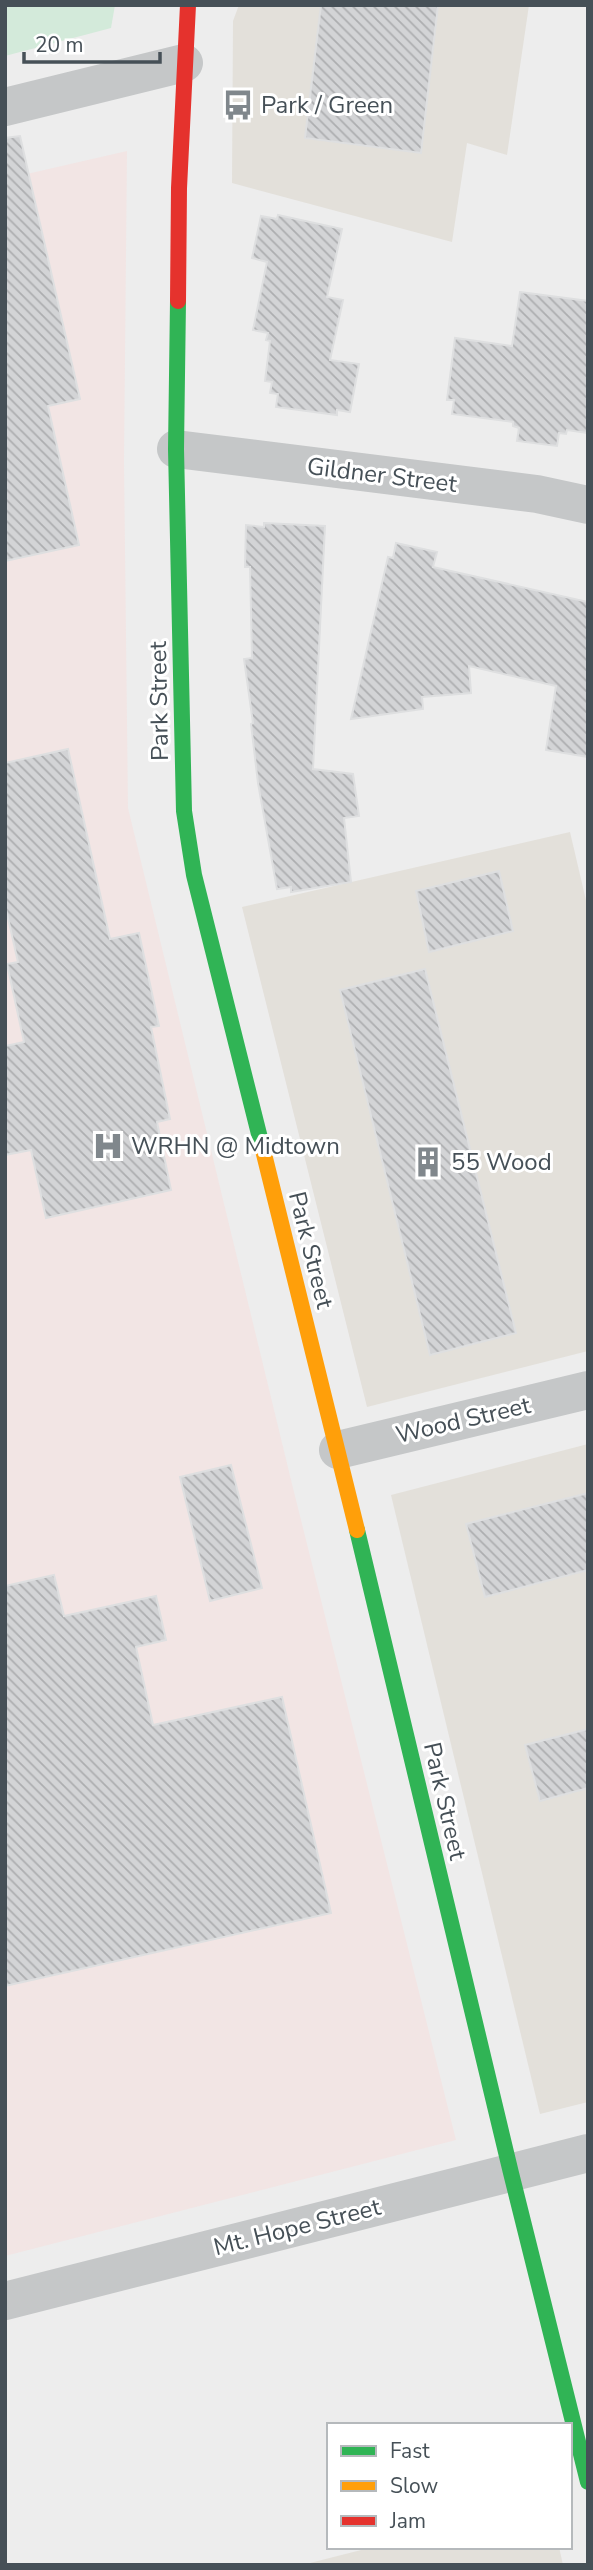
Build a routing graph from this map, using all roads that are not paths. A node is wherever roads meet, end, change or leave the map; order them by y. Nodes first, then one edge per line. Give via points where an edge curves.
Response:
1 (188, 5) edge
2 (184, 63) junction
3 (5, 107) edge
4 (176, 449) junction
5 (588, 505) edge
6 (588, 1391) edge
7 (338, 1450) junction
8 (588, 2153) edge
9 (511, 2173) junction
10 (5, 2301) edge
11 (588, 2482) edge

1 - 2 street, Park Street
2 - 3 street
2 - 4 street, Park Street
4 - 5 street, Gildner Street via 537,494
4 - 7 street, Park Street via 184,811 194,875
6 - 7 street, Wood Street
7 - 9 street, Park Street
8 - 9 street, Mt. Hope Street
9 - 10 street, Mt. Hope Street
9 - 11 street, Park Street

